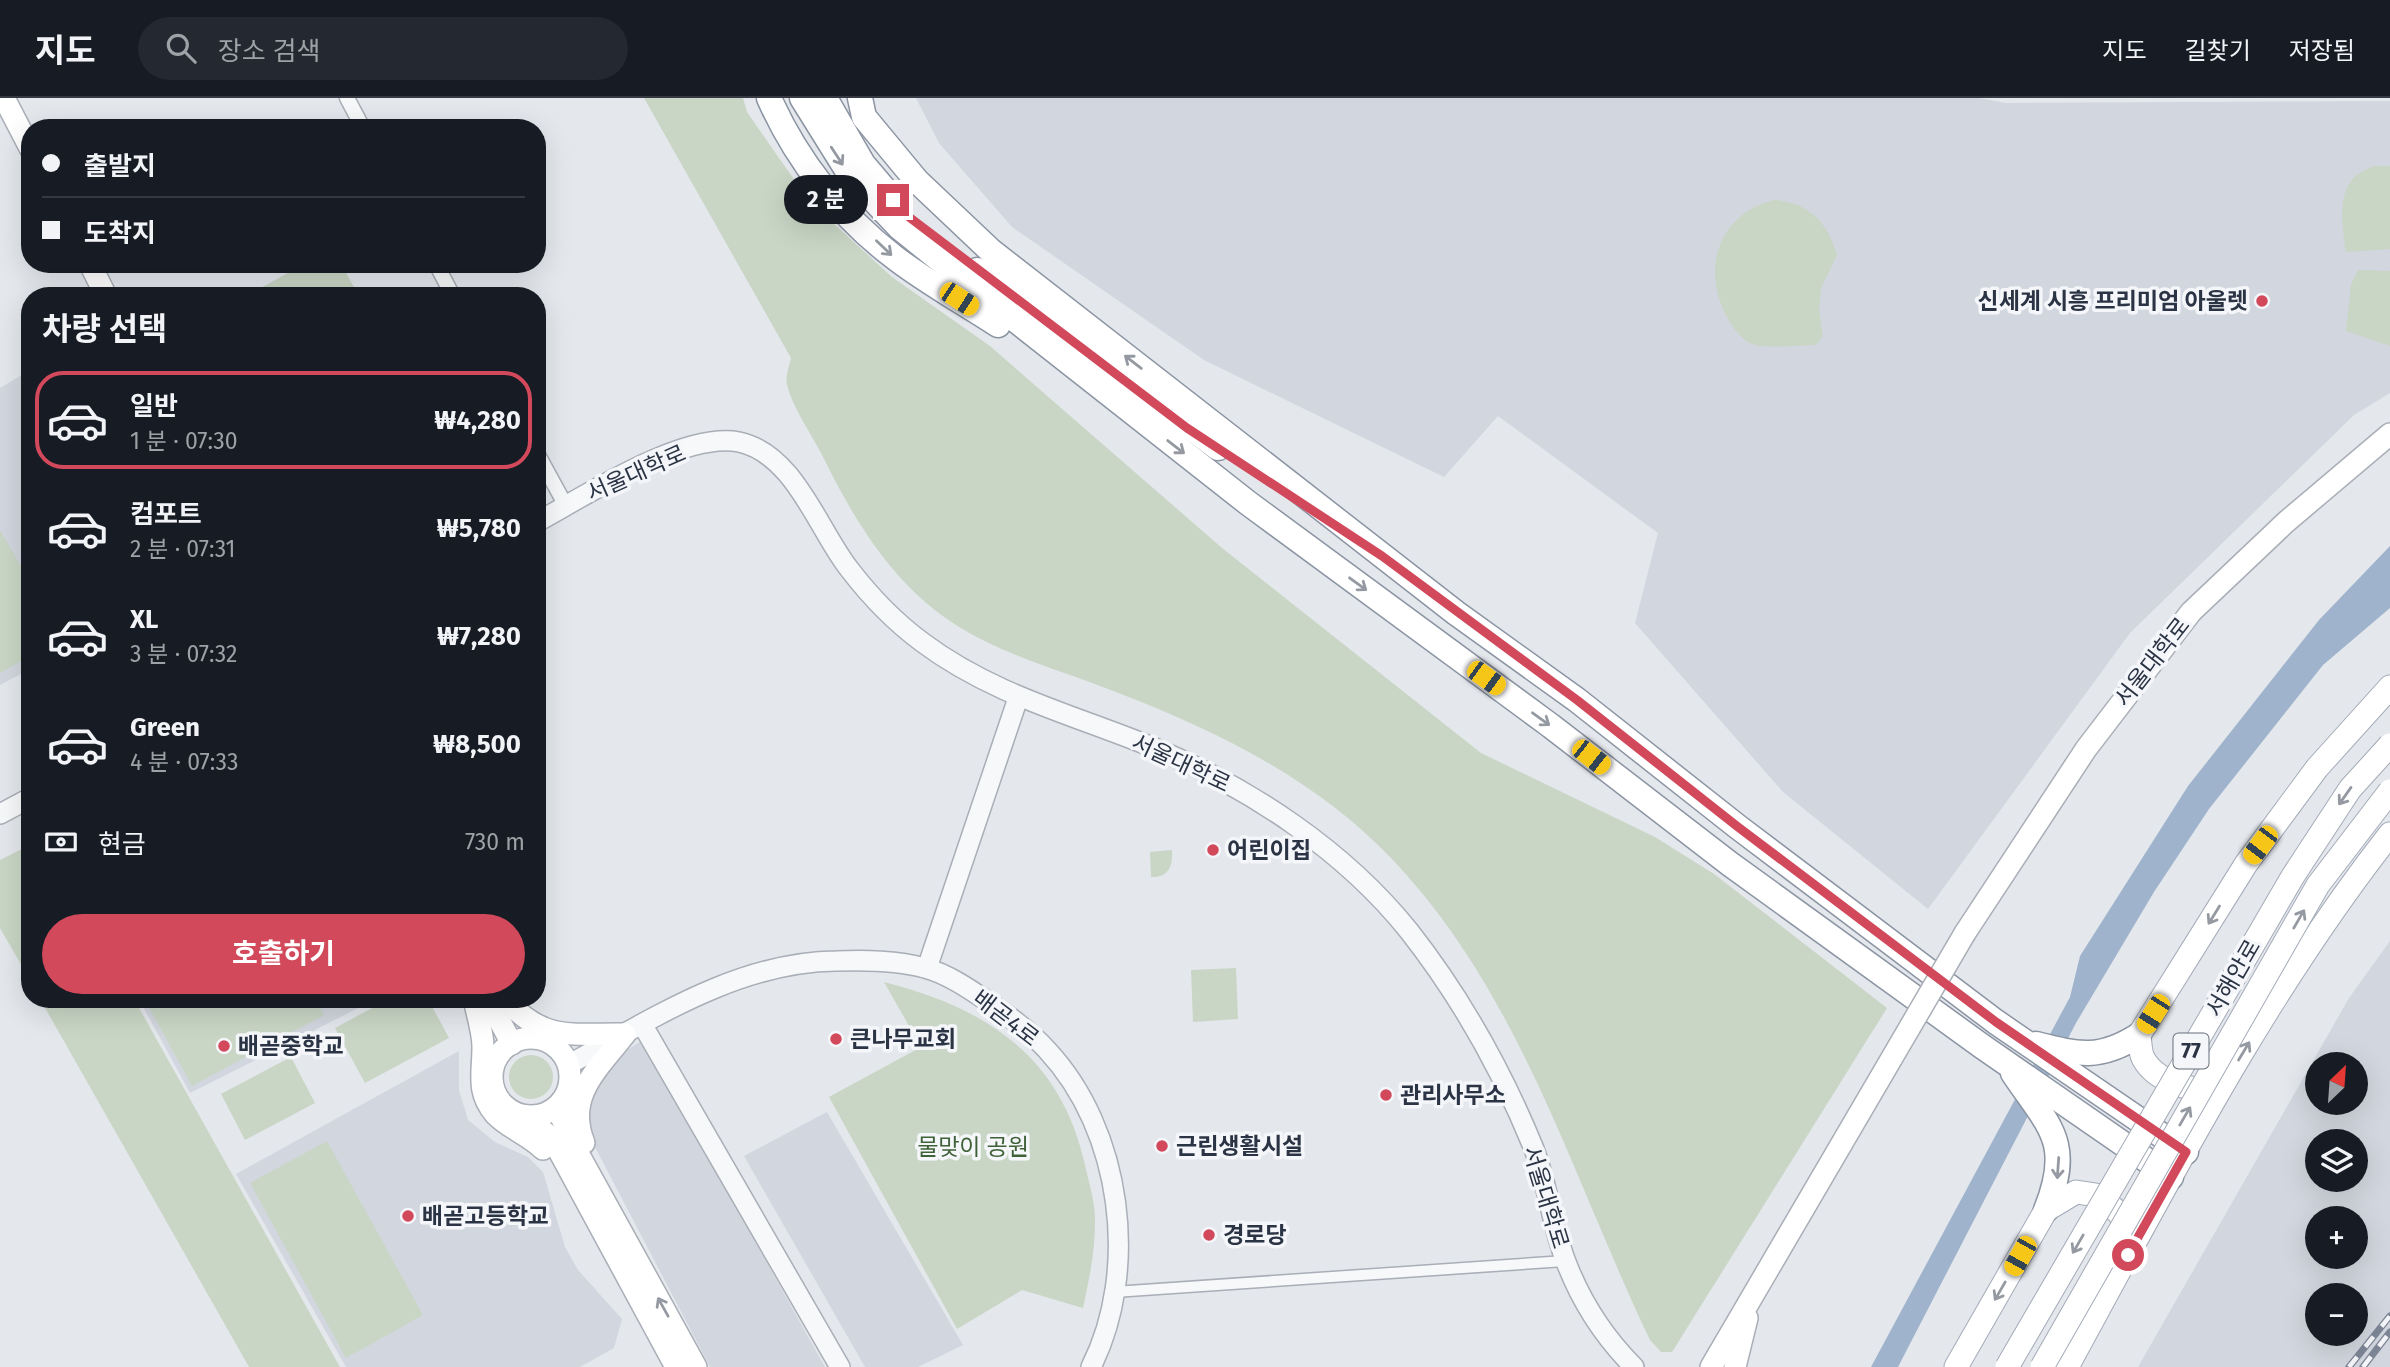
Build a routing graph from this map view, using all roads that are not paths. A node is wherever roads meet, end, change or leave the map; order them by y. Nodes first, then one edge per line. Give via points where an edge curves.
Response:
1 (4, 98) edge
2 (21, 98) edge
3 (347, 98) edge
4 (769, 98) edge
5 (802, 98) edge
6 (825, 98) edge
7 (860, 98) edge
8 (0, 114) edge
9 (24, 119) edge
10 (358, 119) edge
11 (21, 130) edge
12 (21, 135) edge
13 (1134, 414) junction
14 (2390, 434) edge
15 (546, 469) edge
16 (566, 506) junction
17 (546, 517) edge
18 (1382, 556) junction
19 (2390, 687) edge
20 (1018, 698) junction
21 (2390, 745) edge
22 (2390, 791) edge
23 (21, 803) edge
24 (0, 814) edge
25 (2390, 834) edge
26 (927, 968) junction
27 (476, 1008) edge
28 (493, 1008) edge
29 (513, 1008) edge
30 (634, 1029) junction
31 (2139, 1035) junction
32 (2022, 1040) junction
33 (512, 1044) junction
34 (2007, 1063) junction
35 (568, 1065) junction
36 (2226, 1083) junction
37 (562, 1101) junction
38 (527, 1116) junction
39 (2186, 1152) junction
40 (2171, 1177) junction
41 (2046, 1210) junction
42 (604, 1217) junction
43 (2128, 1255) junction
44 (1565, 1261) junction
45 (1114, 1292) junction
46 (1753, 1294) junction
47 (1959, 1360) edge
48 (676, 1367) edge
49 (696, 1367) edge
50 (840, 1367) edge
51 (1090, 1367) edge
52 (1634, 1367) edge
53 (1711, 1367) edge
54 (1735, 1367) edge
55 (2007, 1367) edge
56 (2042, 1367) edge
57 (2067, 1367) edge

1 - 11 main road
2 - 9 main road
3 - 10 street
4 -> 13 highway via 785,134 830,196 893,257
5 -> 13 highway via 850,176 900,228
6 - 18 highway via 863,164 909,217 1187,428
18 -> 7 highway via 991,251 917,181 864,117
8 - 12 main road
13 -> 34 highway via 1730,864
14 - 46 main road, 서울대학로, bridge via 2286,522 2191,612 2086,749 1965,933
15 - 16 street
16 - 17 street, 서울대학로
16 - 20 street, 서울대학로 via 635,468 684,449 737,442 758,449 798,486 829,541 884,608 968,673
18 - 32 highway
19 -> 31 main road via 2317,768 2246,864
20 - 26 street
20 - 44 street, 서울대학로 via 1102,727 1210,773 1287,820 1352,871 1408,930 1458,1002 1534,1150
21 -> 55 main road, 서해안로 / 77, bridge via 2350,789 2293,876
56 -> 22 main road, 서해안로 / 77, bridge via 2318,885
23 - 24 street
36 -> 25 main road via 2338,901
26 - 30 street, 배곧4로 via 881,961 790,964 748,974
26 - 45 street, 배곧4로 via 984,999 1030,1033 1049,1051 1080,1099 1109,1170 1119,1214 1121,1247
27 - 42 main road via 484,1046 480,1086 485,1101 498,1117 532,1138
28 - 33 main road
29 - 30 main road via 549,1032
30 - 35 street, 배곧4로
30 - 42 main road via 590,1079 577,1107
30 - 50 street
31 - 32 highway via 2118,1049 2087,1055
31 - 36 main road via 2142,1058 2160,1075 2181,1086 2207,1090
32 - 39 highway
33 - 35 main road via 530,1038 542,1040 553,1045
33 - 38 main road via 498,1056 492,1082 504,1105
34 - 40 highway
34 -> 41 highway via 2048,1125 2059,1151 2057,1181
35 - 37 main road via 568,1090
36 - 39 main road
37 - 38 main road via 552,1110
37 - 42 main road via 562,1119
38 - 42 main road via 553,1140
39 - 40 main road
40 - 43 main road
41 - 43 main road via 2076,1192 2096,1195 2118,1212 2131,1231
41 -> 47 main road
42 - 48 main road
49 -> 42 main road
43 - 57 main road
44 - 45 street
44 - 52 street, 서울대학로 via 1593,1317
45 - 51 street, 배곧4로
46 - 53 main road, 서울대학로
46 - 54 main road

